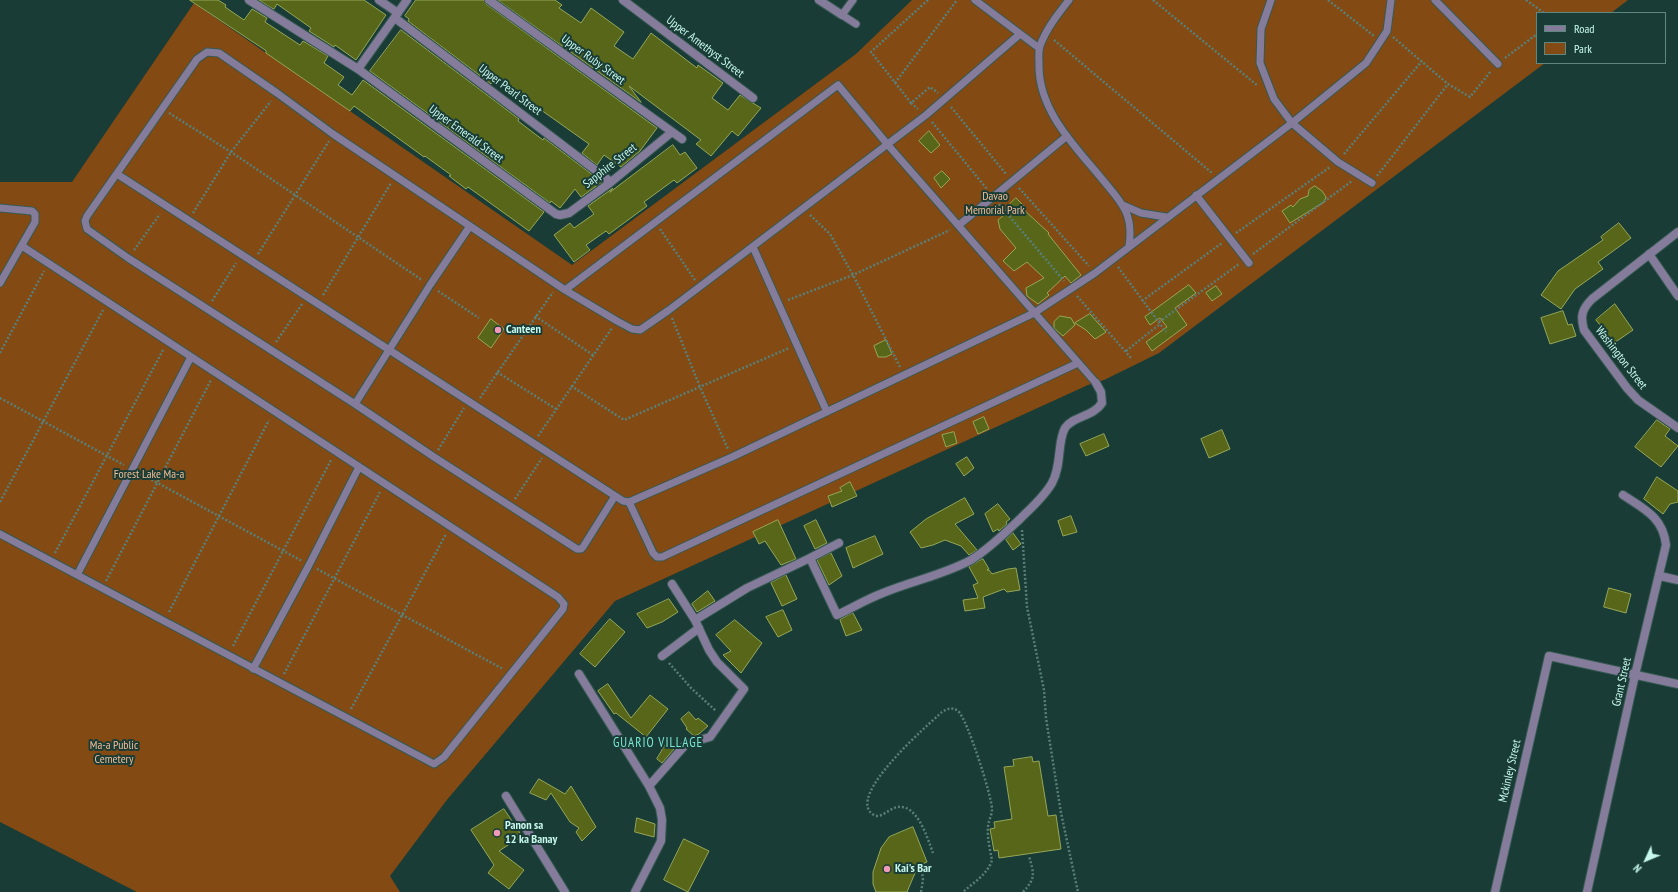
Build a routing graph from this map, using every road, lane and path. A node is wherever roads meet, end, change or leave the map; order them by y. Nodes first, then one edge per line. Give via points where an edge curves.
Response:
1 (249, 0) edge
2 (379, 0) edge
3 (407, 0) edge
4 (489, 0) edge
5 (623, 0) edge
6 (819, 0) edge
7 (853, 0) edge
8 (928, 0) edge
9 (956, 0) edge
10 (975, 0) edge
11 (1069, 0) edge
12 (1153, 0) edge
13 (1271, 0) edge
14 (1328, 0) edge
15 (1337, 0) edge
16 (1391, 0) edge
17 (1435, 0) edge
18 (1526, 0) edge
19 (1336, 6) junction
20 (1543, 12) edge
21 (396, 15) junction
22 (842, 15) junction
23 (856, 24) dead end
24 (1387, 31) junction
25 (1046, 33) junction
26 (1020, 34) junction
27 (1536, 35) edge
28 (1381, 41) junction
29 (1039, 48) junction
30 (1422, 61) junction
31 (1498, 64) junction
32 (358, 69) junction
33 (895, 83) junction
34 (1448, 84) junction
35 (277, 93) junction
36 (754, 98) dead end
37 (945, 99) junction
38 (1274, 99) junction
39 (911, 103) junction
40 (162, 109) junction
41 (926, 116) junction
42 (1292, 123) junction
43 (672, 132) junction
44 (333, 134) junction
45 (1067, 136) junction
46 (682, 140) dead end
47 (888, 145) junction
48 (231, 152) junction
49 (1338, 162) junction
50 (116, 174) junction
51 (395, 176) junction
52 (1359, 176) junction
53 (1218, 179) junction
54 (1013, 181) junction
55 (611, 182) junction
56 (1372, 183) joint
57 (294, 194) junction
58 (1196, 195) junction
59 (994, 198) junction
60 (166, 205) junction
61 (1125, 206) junction
62 (0, 208) edge
63 (803, 208) junction
64 (560, 215) joint
65 (1166, 217) junction
66 (189, 220) junction
67 (655, 222) junction
68 (959, 225) junction
69 (470, 226) junction
70 (1678, 232) edge
71 (358, 237) junction
72 (1229, 238) junction
73 (22, 246) junction
74 (753, 246) junction
75 (1129, 246) junction
76 (242, 254) junction
77 (1649, 254) junction
78 (128, 258) junction
79 (1111, 259) junction
80 (1247, 261) junction
81 (253, 262) junction
82 (49, 263) junction
83 (1094, 273) junction
84 (854, 275) junction
85 (0, 284) edge
86 (430, 285) junction
87 (558, 285) junction
88 (700, 287) junction
89 (1071, 289) junction
90 (565, 290) junction
91 (307, 296) junction
92 (1678, 296) edge
93 (1142, 301) junction
94 (107, 302) junction
95 (318, 303) junction
96 (779, 304) junction
97 (207, 308) junction
98 (669, 310) junction
99 (1034, 313) junction
100 (535, 316) junction
101 (479, 318) dead end
102 (617, 321) junction
103 (1159, 323) junction
104 (1166, 332) dead end
105 (168, 341) junction
106 (797, 345) junction
107 (389, 349) junction
108 (271, 350) junction
109 (1126, 352) junction
110 (0, 353) edge
111 (593, 355) junction
112 (191, 357) junction
113 (1131, 358) dead end
114 (1078, 363) junction
115 (215, 372) junction
116 (497, 372) junction
117 (904, 376) junction
118 (1096, 383) joint
119 (571, 386) junction
120 (700, 387) junction
121 (0, 398) edge
122 (468, 401) junction
123 (355, 404) junction
124 (475, 405) junction
125 (556, 409) junction
126 (274, 411) junction
127 (827, 412) junction
128 (43, 422) junction
129 (1678, 428) edge
130 (534, 443) junction
131 (336, 451) junction
132 (547, 451) junction
133 (106, 456) junction
134 (434, 457) junction
135 (732, 457) junction
136 (359, 467) junction
137 (132, 470) junction
138 (158, 483) junction
139 (384, 483) junction
140 (615, 496) junction
141 (1623, 496) dead end
142 (0, 502) edge
143 (629, 502) junction
144 (511, 505) junction
145 (219, 516) junction
146 (1021, 518) junction
147 (450, 526) junction
148 (0, 534) edge
149 (839, 543) dead end
150 (283, 551) junction
151 (810, 558) junction
152 (51, 561) junction
153 (309, 565) junction
154 (77, 575) junction
155 (1660, 576) junction
156 (334, 579) junction
157 (1678, 580) edge
158 (672, 584) dead end
159 (102, 589) junction
160 (402, 615) junction
161 (695, 620) junction
162 (165, 622) junction
163 (698, 628) junction
164 (228, 655) junction
165 (662, 656) joint
166 (253, 669) junction
167 (512, 674) junction
168 (579, 674) dead end
169 (1635, 674) junction
170 (280, 683) junction
171 (1678, 684) edge
172 (724, 717) junction
173 (346, 719) junction
174 (649, 786) junction
175 (506, 796) dead end
176 (933, 853) dead end
177 (1029, 856) dead end
178 (921, 865) dead end
179 (565, 892) edge
180 (635, 892) edge
181 (921, 892) edge
182 (963, 892) edge
183 (1023, 892) edge
184 (1078, 892) edge
185 (1495, 892) edge
186 (1586, 892) edge

1 - 32 street, Upper Emerald Street
2 - 21 street, Upper Pearl Street
3 - 21 street
4 - 43 street, Upper Ruby Street
5 - 36 street, Upper Amethyst Street
6 - 22 street
7 - 22 lane
8 - 33 path via 871,52
9 - 33 path
10 - 26 lane
11 - 25 lane
12 - 38 path
13 - 38 lane via 1261,29 1260,63
14 - 19 path
15 - 19 path
16 - 24 lane
17 - 31 lane
18 - 20 path
19 - 28 path
21 - 32 street
21 - 55 street, Upper Pearl Street
22 - 23 lane
24 - 28 lane
24 - 30 path
25 - 29 lane
25 - 53 path
26 - 29 lane
26 - 37 lane
27 - 31 path
28 - 42 lane via 1366,63
29 - 45 lane via 1039,77 1046,104
30 - 34 path
30 - 49 path
31 - 34 path via 1470,97
32 - 64 street, Upper Emerald Street via 551,212
33 - 39 path
34 - 56 path
35 - 40 lane via 219,53 207,52 197,59
35 - 44 lane
35 - 48 path
37 - 39 path via 930,87
37 - 41 lane
37 - 54 path
38 - 42 lane
39 - 41 path
40 - 48 path
40 - 50 lane
41 - 47 lane
41 - 59 path
42 - 49 lane
42 - 53 lane
43 - 46 street, Upper Ruby Street
43 - 55 street, Sapphire Street
44 - 51 lane
44 - 57 path
45 - 54 lane
45 - 61 lane
47 - 63 lane
47 - 67 lane via 838,85
47 - 68 lane
48 - 57 path
48 - 66 path
49 - 52 lane
49 - 72 path
50 - 60 lane
50 - 78 lane via 87,216 85,226 91,233
51 - 69 lane
51 - 71 path
52 - 56 lane
52 - 80 path
53 - 58 lane
54 - 59 lane
54 - 83 path
55 - 64 street, Sapphire Street via 569,213
57 - 71 path
57 - 81 path
58 - 65 lane
58 - 72 lane
59 - 68 lane
59 - 89 path
60 - 66 lane
60 - 78 path
61 - 65 lane
61 - 75 lane via 1130,225
62 - 73 lane via 27,209 35,214 35,222
63 - 74 lane
63 - 84 path via 830,234
65 - 75 lane
66 - 76 lane
67 - 88 path
67 - 90 lane
68 - 84 path
68 - 99 lane
69 - 86 lane
69 - 87 lane
70 - 77 street, Washington Street
71 - 86 path
71 - 95 path
72 - 80 lane
72 - 93 path
73 - 82 lane
73 - 85 lane
74 - 88 lane
74 - 96 lane
75 - 79 lane
76 - 81 lane
76 - 97 path
77 - 92 street
77 - 129 street, Washington Street via 1585,306 1581,314 1582,322 1584,330 1627,388 1638,400
78 - 97 lane
79 - 83 lane
79 - 93 path
80 - 103 path
81 - 91 lane
82 - 94 lane
82 - 110 path
83 - 89 lane
84 - 96 path
84 - 117 path
86 - 101 path
86 - 107 lane
87 - 90 lane
87 - 100 path
88 - 98 lane
89 - 99 lane
89 - 109 path
90 - 102 lane
91 - 95 lane
91 - 108 path
93 - 103 path
94 - 105 lane
94 - 128 path
95 - 107 lane
96 - 106 lane
97 - 108 lane
98 - 102 lane via 640,330
98 - 120 path
99 - 114 lane
99 - 117 lane
100 - 111 path
100 - 116 path
102 - 111 path
103 - 104 path
103 - 109 path
105 - 112 lane
105 - 133 path
106 - 120 path
106 - 127 lane
107 - 122 lane
107 - 123 lane
108 - 123 lane
109 - 113 path
111 - 119 path
112 - 115 lane
112 - 137 lane
114 - 118 lane
114 - 143 lane via 662,557 657,557 653,553
115 - 126 lane
115 - 138 path
116 - 124 path
116 - 125 path
117 - 127 lane
118 - 146 street via 1101,392 1102,403 1093,412 1066,427 1052,484
119 - 120 path via 624,420
119 - 125 path
120 - 135 path
121 - 128 path
122 - 124 lane
122 - 134 path
123 - 134 lane
124 - 130 lane
125 - 130 path
126 - 131 lane
126 - 145 path
127 - 135 lane
128 - 133 path
128 - 142 path
130 - 132 lane
131 - 136 lane
131 - 150 path
132 - 140 lane
132 - 144 path
133 - 137 path
133 - 152 path
134 - 144 lane
135 - 143 lane
136 - 139 lane
136 - 153 lane
137 - 138 path
137 - 154 lane
138 - 145 path
138 - 159 path
139 - 147 lane
139 - 156 path
140 - 143 lane
140 - 144 lane via 581,549 577,549
141 - 155 street, Grant Street via 1651,514 1662,527 1666,544
145 - 150 path
145 - 162 path
146 - 151 street via 992,545 971,560 884,593 836,615
146 - 184 path via 1028,606 1044,690 1060,807
147 - 160 path
147 - 167 lane via 558,597 564,604 561,614
148 - 152 lane
149 - 151 street
150 - 153 path
150 - 164 path
151 - 161 street via 747,588
152 - 154 lane
153 - 156 path
153 - 166 lane
154 - 159 lane
155 - 157 street
155 - 169 street, Grant Street
156 - 160 path
156 - 170 path
158 - 161 street
159 - 162 lane
160 - 167 path
160 - 173 path
161 - 163 street
162 - 164 lane
163 - 165 street
163 - 172 street via 717,662 744,689
164 - 166 lane
165 - 172 path
166 - 170 lane
167 - 173 lane via 444,757 434,764
168 - 174 street
169 - 171 street
169 - 185 street, Mckinley Street via 1549,656
169 - 186 street, Grant Street
170 - 173 lane
172 - 174 street via 710,738 686,744
174 - 180 street via 660,808 663,832 657,851
175 - 179 street
176 - 182 path via 921,823 911,811 893,808 878,816 874,815 867,805 867,798 878,778 905,747 942,712 951,708 960,713 966,722 992,810 988,826 991,865
177 - 183 path via 1034,877
178 - 181 path

